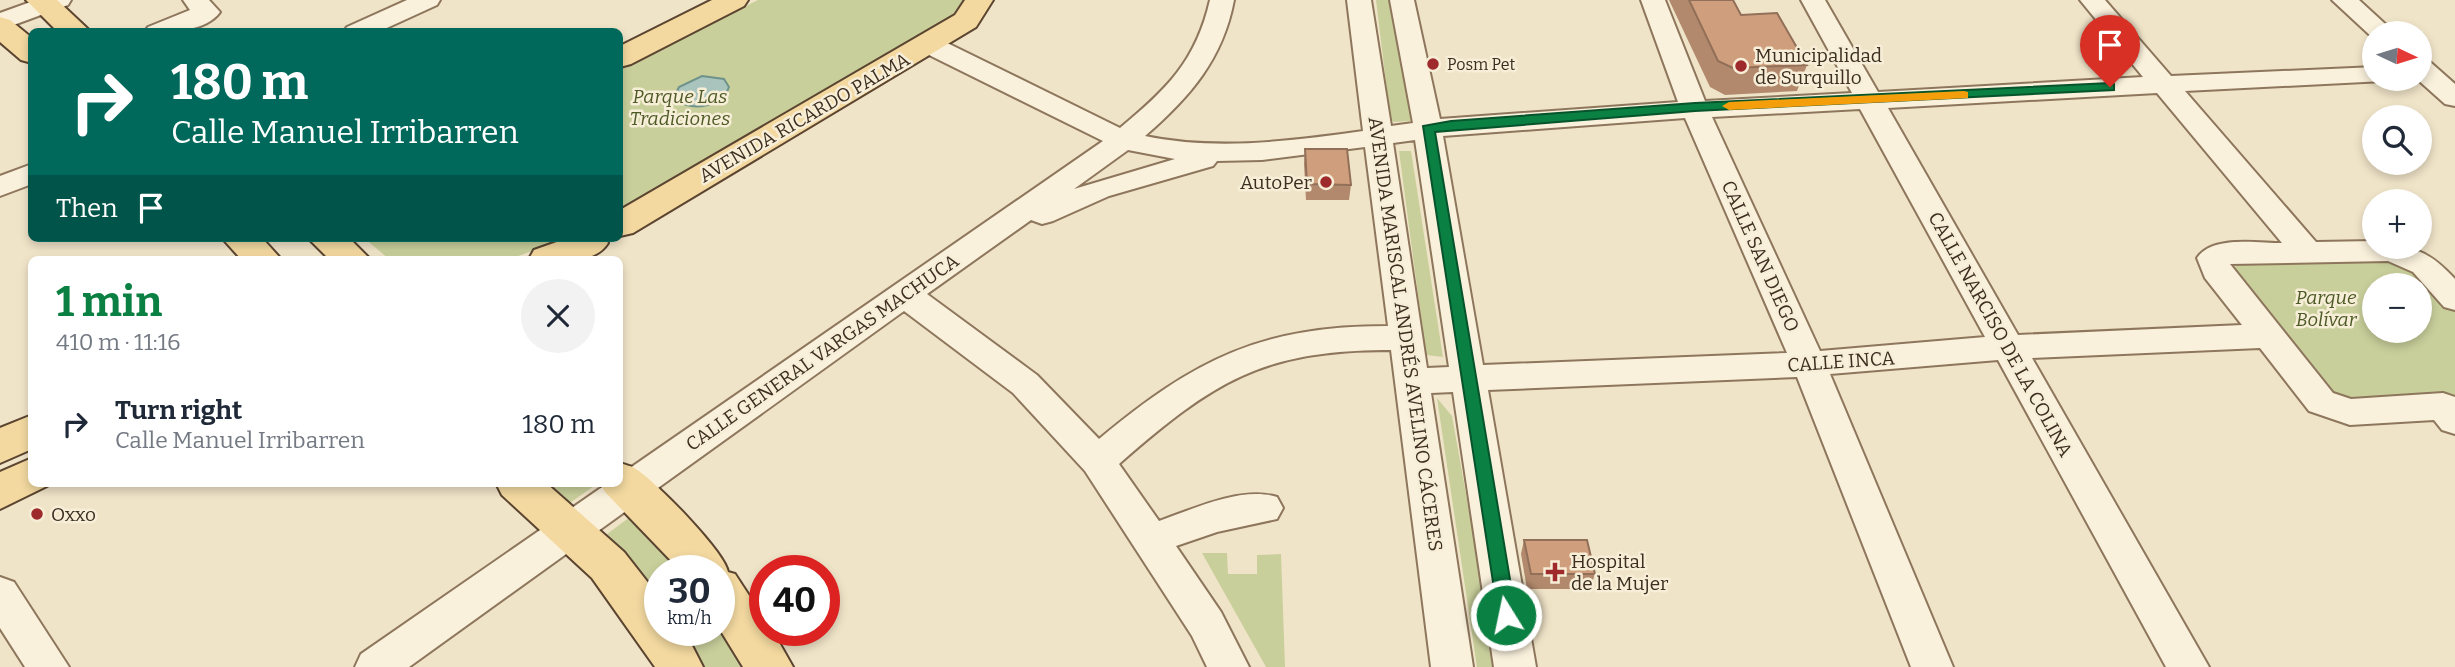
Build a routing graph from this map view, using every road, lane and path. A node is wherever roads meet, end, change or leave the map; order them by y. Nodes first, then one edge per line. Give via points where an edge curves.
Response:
1 (428, 0) edge
2 (734, 0) edge
3 (979, 0) edge
4 (1222, 0) edge
5 (1359, 0) edge
6 (1402, 0) edge
7 (1653, 0) edge
8 (1813, 0) edge
9 (2092, 0) edge
10 (2344, 0) edge
11 (48, 2) edge
12 (208, 11) edge
13 (2368, 21) edge
14 (0, 24) edge
15 (72, 28) edge
16 (167, 28) edge
17 (365, 28) edge
18 (928, 44) junction
19 (28, 50) edge
20 (623, 56) edge
21 (2432, 71) edge
22 (2455, 72) edge
23 (2362, 76) edge
24 (2432, 79) edge
25 (2163, 84) junction
26 (2455, 98) edge
27 (1871, 100) junction
28 (1695, 107) junction
29 (1428, 129) junction
30 (1123, 139) junction
31 (1379, 139) junction
32 (1243, 150) junction
33 (28, 175) edge
34 (0, 187) edge
35 (623, 223) edge
36 (978, 241) junction
37 (244, 242) edge
38 (590, 242) edge
39 (2306, 251) junction
40 (260, 256) edge
41 (555, 256) edge
42 (903, 293) junction
43 (2455, 299) edge
44 (2270, 336) junction
45 (1408, 338) junction
46 (2007, 347) junction
47 (1810, 364) junction
48 (1466, 380) junction
49 (1413, 381) junction
50 (2449, 414) edge
51 (28, 432) edge
52 (0, 447) edge
53 (1098, 461) junction
54 (28, 476) edge
55 (625, 485) edge
56 (522, 487) edge
57 (623, 487) edge
58 (0, 492) edge
59 (1264, 508) dead end
60 (571, 530) junction
61 (1150, 539) junction
62 (694, 555) edge
63 (0, 594) edge
64 (735, 613) edge
65 (48, 667) edge
66 (376, 667) edge
67 (679, 667) edge
68 (769, 667) edge
69 (1228, 667) edge
70 (1452, 667) edge
71 (1515, 667) edge
72 (1932, 667) edge
73 (2189, 667) edge

1 - 17 street
2 - 20 main road
3 - 18 main road, AVENIDA RICARDO PALMA via 967,21
4 - 30 street, CALLE GENERAL VARGAS MACHUCA via 1218,28 1197,68 1170,101
5 - 31 street, AVENIDA MARISCAL ANDRÉS AVELINO CÁCERES
6 - 29 street
7 - 28 street, CALLE SAN DIEGO
8 - 27 street, CALLE NARCISO DE LA COLINA
9 - 25 street
10 - 13 street
11 - 14 street
11 - 15 main road
12 - 16 street
14 - 19 main road
18 - 30 street
18 - 35 main road, AVENIDA RICARDO PALMA
21 - 22 street
23 - 25 street
24 - 26 street
25 - 27 street
25 - 39 street
27 - 28 street
27 - 46 street, CALLE NARCISO DE LA COLINA
28 - 29 street
28 - 47 street, CALLE SAN DIEGO
29 - 31 street
29 - 48 street
30 - 32 street via 1148,147
30 - 36 street, CALLE GENERAL VARGAS MACHUCA
31 - 32 street
31 - 45 street, AVENIDA MARISCAL ANDRÉS AVELINO CÁCERES
32 - 36 street via 1099,189
33 - 34 street
36 - 42 street, CALLE GENERAL VARGAS MACHUCA
37 - 40 main road
38 - 41 main road, AVENIDA RICARDO PALMA
39 - 43 street via 2381,249 2403,254 2424,265
39 - 44 street via 2213,258 2216,270
42 - 53 street via 1026,384
42 - 55 street, CALLE GENERAL VARGAS MACHUCA
44 - 46 street, CALLE INCA
44 - 50 street via 2321,402 2332,408
45 - 49 street, AVENIDA MARISCAL ANDRÉS AVELINO CÁCERES
45 - 53 street via 1299,343 1240,361 1197,382
46 - 47 street, CALLE INCA
46 - 73 street, CALLE NARCISO DE LA COLINA
47 - 48 street, CALLE INCA
47 - 72 street, CALLE SAN DIEGO
48 - 49 street, CALLE INCA
48 - 71 street
49 - 70 street, AVENIDA MARISCAL ANDRÉS AVELINO CÁCERES
51 - 52 main road
53 - 61 street
54 - 58 main road
55 - 62 main road
56 - 60 main road
57 - 60 street, CALLE GENERAL VARGAS MACHUCA
59 - 61 street via 1216,517
60 - 66 street, CALLE GENERAL VARGAS MACHUCA
60 - 67 main road via 608,565 674,653
61 - 69 street via 1208,624
63 - 65 street
64 - 68 main road

